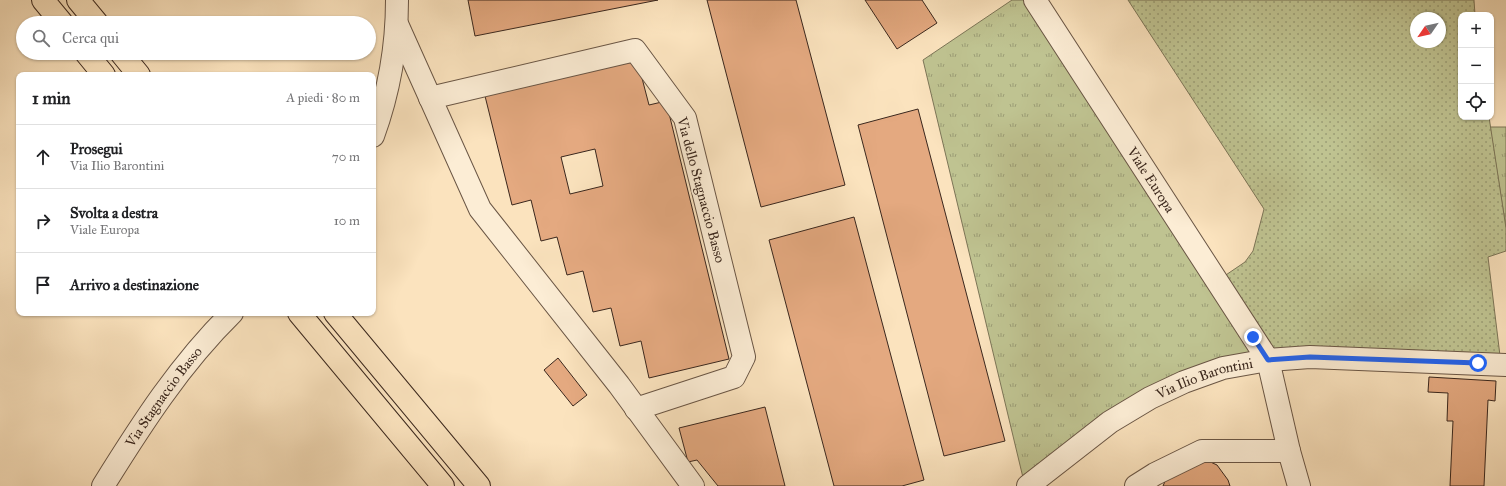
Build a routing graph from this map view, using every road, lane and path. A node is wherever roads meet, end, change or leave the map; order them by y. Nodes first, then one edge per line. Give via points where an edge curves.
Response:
1 (43, 0) edge
2 (78, 0) edge
3 (397, 0) edge
4 (1035, 0) edge
5 (56, 16) edge
6 (91, 16) edge
7 (397, 24) junction
8 (92, 60) edge
9 (127, 60) edge
10 (102, 72) edge
11 (137, 72) edge
12 (430, 98) junction
13 (376, 128) edge
14 (229, 316) edge
15 (301, 316) edge
16 (337, 316) edge
17 (1268, 360) junction
18 (1506, 365) edge
19 (636, 409) junction
20 (1288, 451) junction
21 (103, 486) edge
22 (443, 486) edge
23 (479, 486) edge
24 (693, 486) edge
25 (1028, 486) edge
26 (1136, 486) edge
27 (1299, 486) edge

1 - 5 highway
2 - 6 highway
3 - 7 street
4 - 17 street, Viale Europa
7 - 12 street
7 - 13 street via 389,80
8 - 10 highway
9 - 11 highway
12 - 19 street via 480,209
12 - 19 street, Via dello Stagnaccio Basso via 636,50 685,118 744,357 734,377
14 - 21 street, Via Stagnaccio Basso via 171,383
15 - 22 highway
16 - 23 highway
17 - 18 street, Via Ilio Barontini via 1310,357
17 - 20 street
17 - 25 street, Via Ilio Barontini via 1222,368 1150,398 1110,422
19 - 24 street
20 - 26 street via 1202,451
20 - 27 street

